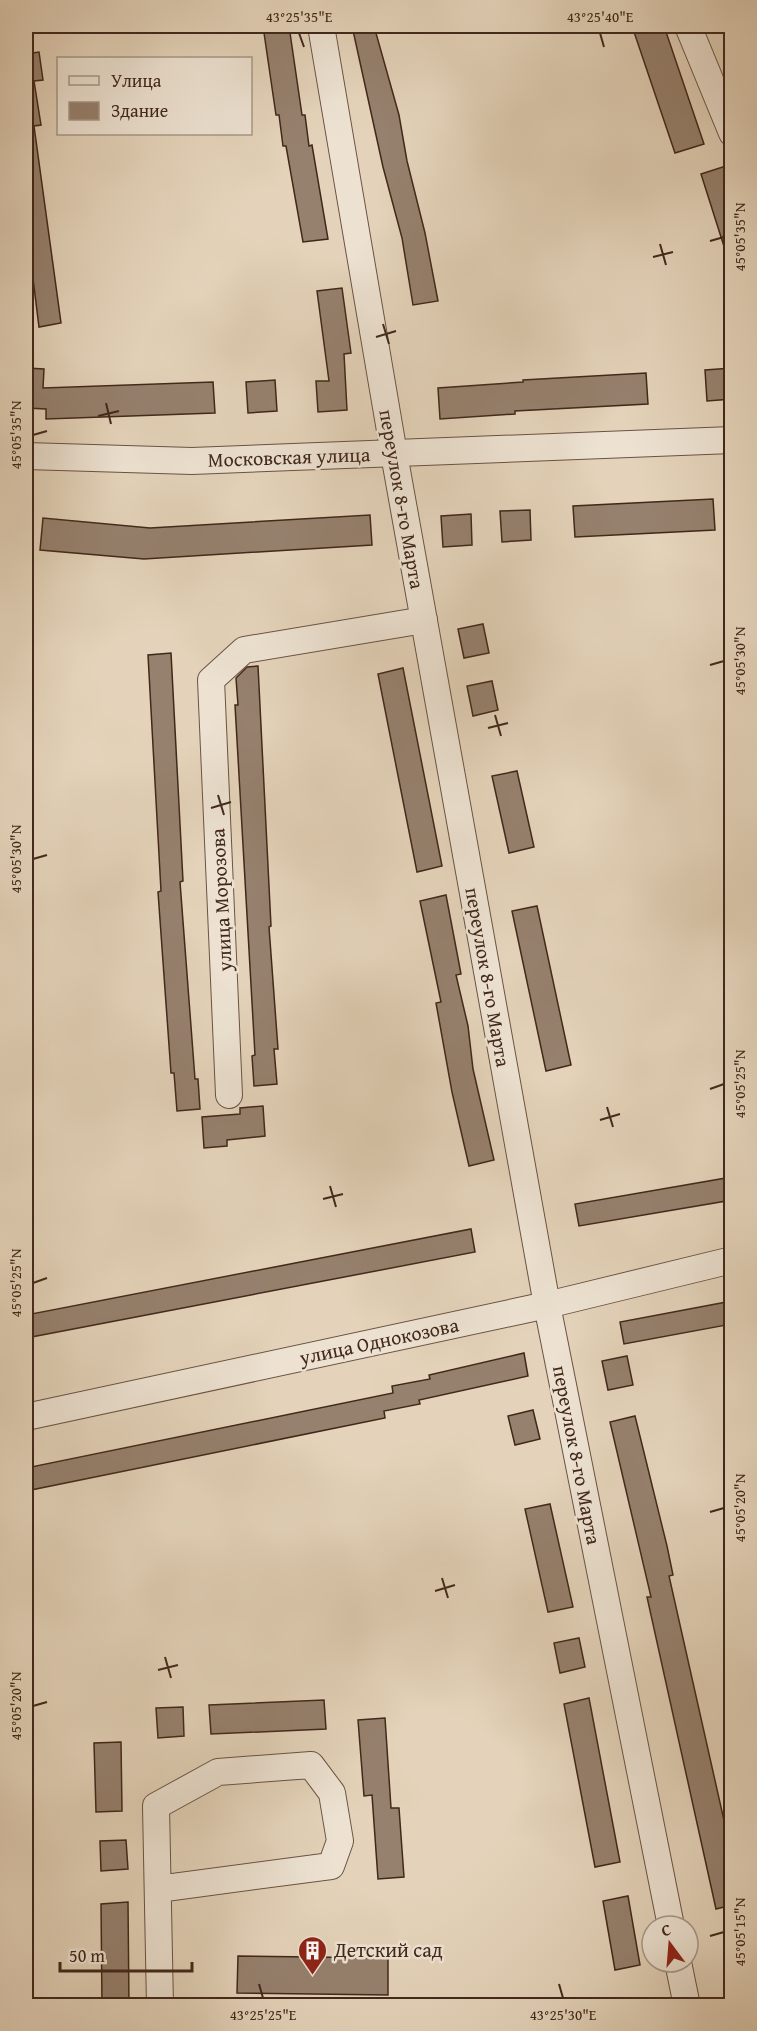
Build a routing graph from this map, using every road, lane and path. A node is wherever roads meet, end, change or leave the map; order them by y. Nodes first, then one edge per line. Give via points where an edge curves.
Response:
1 (321, 26) edge
2 (688, 26) edge
3 (732, 133) edge
4 (732, 440) edge
5 (394, 454) junction
6 (26, 456) edge
7 (424, 620) junction
8 (229, 1095) dead end
9 (732, 1260) edge
10 (547, 1305) junction
11 (26, 1417) edge
12 (158, 1889) junction
13 (669, 1914) edge
14 (680, 1974) edge
15 (160, 2006) edge
16 (687, 2006) edge

1 - 5 street, переулок 8-го Марта
2 - 3 street
4 - 5 street, Московская улица
5 - 6 street, Московская улица via 192,461
5 - 7 street, переулок 8-го Марта
7 - 8 street, улица Морозова via 244,650 211,680
7 - 10 street, переулок 8-го Марта
9 - 10 street, улица Однокозова
10 - 11 street, улица Однокозова
10 - 13 street, переулок 8-го Марта
12 - 12 street via 156,1806 218,1772 311,1765 332,1793 340,1841 332,1866
12 - 15 street
14 - 16 street

